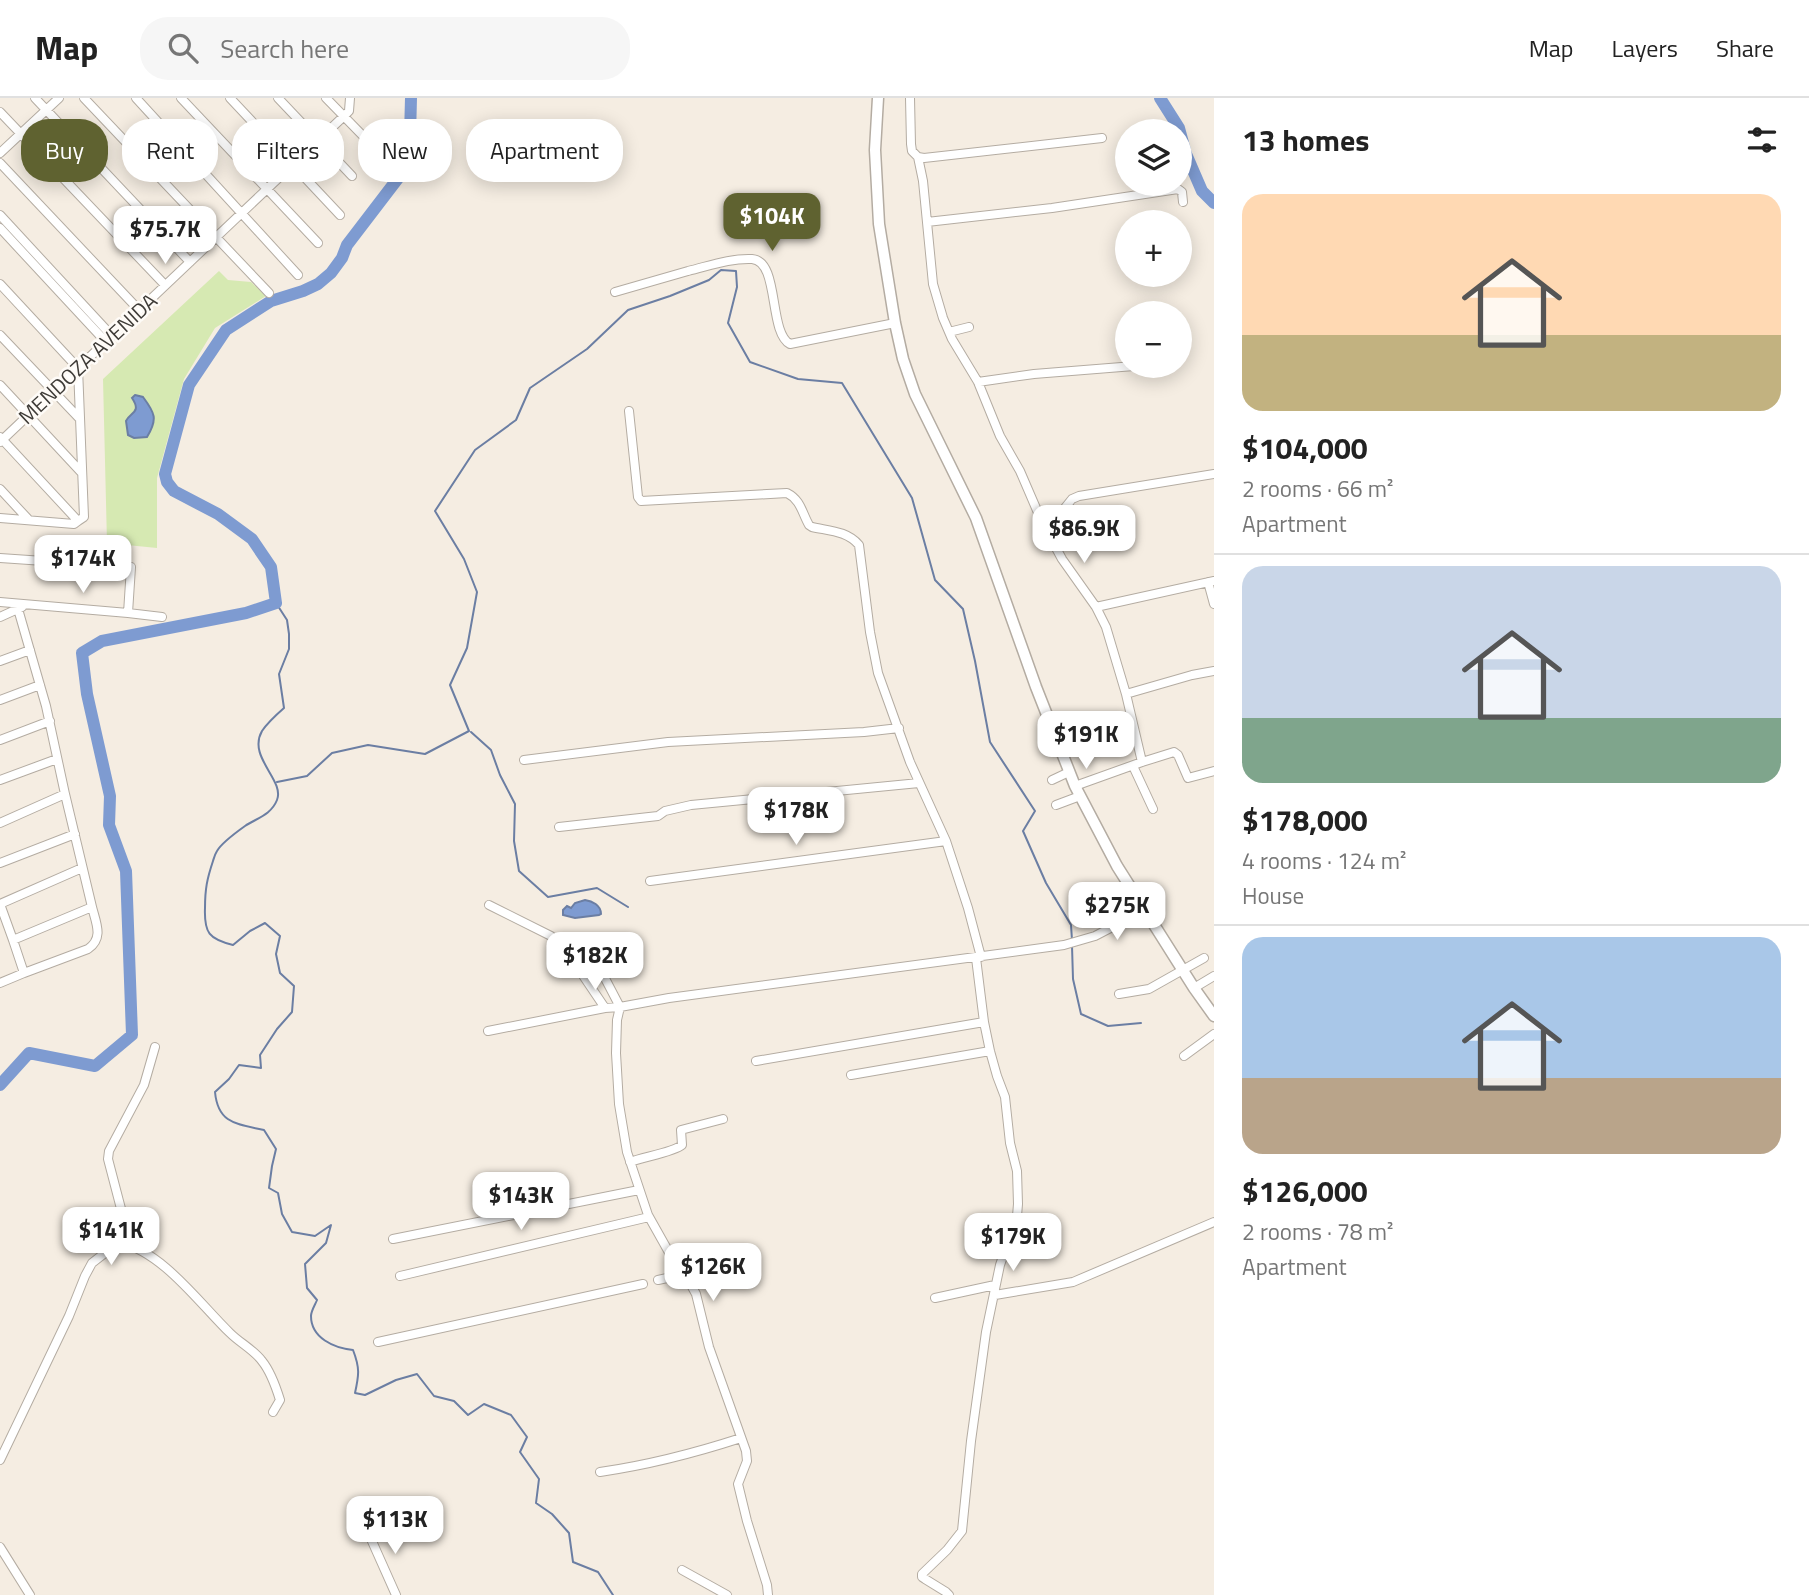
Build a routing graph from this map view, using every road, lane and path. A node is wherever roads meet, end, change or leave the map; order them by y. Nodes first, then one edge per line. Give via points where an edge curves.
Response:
1 (35, 98) edge
2 (59, 98) edge
3 (84, 98) edge
4 (136, 98) edge
5 (181, 98) edge
6 (230, 98) edge
7 (278, 98) edge
8 (326, 98) edge
9 (349, 98) edge
10 (878, 98) edge
11 (910, 98) edge
12 (46, 110) junction
13 (0, 112) edge
14 (344, 116) junction
15 (37, 119) edge
16 (250, 119) edge
17 (298, 119) edge
18 (341, 119) edge
19 (358, 131) edge
20 (21, 134) joint
21 (1102, 138) dead end
22 (0, 153) edge
23 (918, 158) junction
24 (0, 163) edge
25 (344, 168) edge
26 (352, 176) dead end
27 (67, 182) edge
28 (275, 182) edge
29 (309, 182) edge
30 (267, 189) junction
31 (1184, 202) dead end
32 (242, 213) junction
33 (0, 215) edge
34 (340, 215) dead end
35 (927, 222) junction
36 (0, 228) edge
37 (216, 237) junction
38 (318, 243) dead end
39 (190, 262) junction
40 (298, 275) dead end
41 (0, 284) edge
42 (165, 285) junction
43 (615, 292) dead end
44 (269, 293) dead end
45 (139, 310) junction
46 (894, 323) junction
47 (968, 327) dead end
48 (949, 332) junction
49 (0, 335) edge
50 (109, 339) junction
51 (78, 368) junction
52 (1115, 368) edge
53 (978, 382) junction
54 (0, 385) edge
55 (53, 392) junction
56 (629, 411) dead end
57 (28, 415) junction
58 (79, 418) junction
59 (1, 440) edge
60 (81, 472) junction
61 (1214, 474) edge
62 (0, 489) edge
63 (0, 517) edge
64 (28, 519) junction
65 (78, 521) junction
66 (1042, 522) junction
67 (0, 558) edge
68 (1211, 581) edge
69 (0, 602) edge
70 (1214, 604) edge
71 (28, 605) junction
72 (1096, 607) junction
73 (18, 609) junction
74 (128, 613) junction
75 (0, 617) edge
76 (162, 617) dead end
77 (30, 650) junction
78 (0, 661) edge
79 (1214, 671) edge
80 (40, 685) junction
81 (1126, 694) junction
82 (0, 700) edge
83 (50, 721) junction
84 (899, 729) junction
85 (0, 740) edge
86 (57, 759) junction
87 (524, 760) dead end
88 (1137, 764) junction
89 (1214, 771) edge
90 (1069, 772) junction
91 (0, 780) edge
92 (1052, 780) dead end
93 (919, 783) junction
94 (1077, 791) junction
95 (65, 794) junction
96 (1056, 805) dead end
97 (1153, 809) dead end
98 (0, 823) edge
99 (559, 827) dead end
100 (75, 834) junction
101 (946, 841) junction
102 (0, 863) edge
103 (82, 867) junction
104 (650, 881) dead end
105 (0, 904) edge
106 (489, 905) dead end
107 (92, 907) junction
108 (1145, 911) junction
109 (13, 940) junction
110 (978, 957) junction
111 (1204, 958) dead end
112 (597, 963) dead end
113 (1183, 969) junction
114 (24, 973) junction
115 (1214, 976) edge
116 (0, 983) edge
117 (1194, 988) junction
118 (1118, 994) dead end
119 (620, 1007) junction
120 (605, 1008) junction
121 (1214, 1016) edge
122 (984, 1022) junction
123 (488, 1031) dead end
124 (1214, 1034) edge
125 (155, 1047) dead end
126 (990, 1051) junction
127 (1184, 1056) dead end
128 (756, 1061) dead end
129 (851, 1075) dead end
130 (723, 1119) dead end
131 (630, 1162) junction
132 (639, 1190) junction
133 (649, 1217) junction
134 (1214, 1222) edge
135 (393, 1239) dead end
136 (119, 1242) junction
137 (685, 1274) junction
138 (400, 1276) dead end
139 (658, 1280) dead end
140 (643, 1284) dead end
141 (995, 1285) junction
142 (995, 1295) junction
143 (935, 1298) dead end
144 (378, 1342) dead end
145 (273, 1412) dead end
146 (741, 1438) junction
147 (0, 1460) edge
148 (600, 1472) dead end
149 (367, 1530) dead end
150 (0, 1547) edge
151 (682, 1570) dead end
152 (30, 1595) edge
153 (396, 1595) edge
154 (727, 1595) edge
155 (768, 1595) edge
156 (949, 1595) edge

1 - 12 street
2 - 12 street
3 - 37 street
4 - 32 street
5 - 30 street
6 - 16 street
7 - 17 street
8 - 14 street
9 - 14 street
10 - 46 street via 879,224
11 - 23 street via 911,144
12 - 15 street
12 - 39 street
13 - 20 street
14 - 18 street, MENDOZA AVENIDA
14 - 19 street
20 - 22 street
21 - 23 street
23 - 35 street
24 - 45 street
25 - 26 street
27 - 42 street
28 - 30 street, MENDOZA AVENIDA
29 - 34 street
30 - 32 street, MENDOZA AVENIDA
30 - 38 street
31 - 35 street via 1178,189
32 - 37 street, MENDOZA AVENIDA
32 - 40 street
33 - 50 street
35 - 48 street via 933,284
36 - 50 street
37 - 39 street, MENDOZA AVENIDA
37 - 44 street
39 - 42 street, MENDOZA AVENIDA
41 - 51 street
42 - 45 street, MENDOZA AVENIDA
43 - 46 street via 731,260 756,259 766,271 781,334 790,344
45 - 50 street, MENDOZA AVENIDA
46 - 90 street via 915,394 976,519
47 - 48 street
48 - 53 street
49 - 55 street
50 - 51 street, MENDOZA AVENIDA
51 - 55 street, MENDOZA AVENIDA
51 - 58 street
52 - 53 street
53 - 66 street
54 - 57 street
55 - 57 street, MENDOZA AVENIDA
55 - 58 street
56 - 84 street via 641,501 787,493 800,504 809,525 846,534 859,545 878,673
57 - 59 street, MENDOZA AVENIDA
57 - 60 street
58 - 60 street
59 - 65 street
60 - 65 street via 84,517
61 - 66 street via 1079,496 1060,514
62 - 64 street
63 - 64 street
64 - 65 street
66 - 72 street
67 - 74 street via 131,567
68 - 70 street
68 - 72 street
69 - 71 street
71 - 73 street
71 - 74 street
72 - 81 street via 1110,636
73 - 75 street
73 - 77 street
74 - 76 street
77 - 78 street
77 - 80 street
79 - 81 street
80 - 82 street
80 - 83 street
81 - 88 street
83 - 85 street
83 - 86 street
84 - 87 street via 668,742
84 - 93 street
86 - 91 street
86 - 95 street
88 - 89 street via 1174,752 1188,778
88 - 94 street
88 - 97 street
90 - 92 street
90 - 94 street
93 - 99 street via 691,805 658,816
93 - 101 street
94 - 96 street
94 - 108 street
95 - 98 street
95 - 100 street
100 - 102 street
100 - 103 street
101 - 104 street
101 - 110 street
103 - 105 street
103 - 107 street
105 - 109 street
106 - 120 street via 551,936
107 - 109 street
107 - 114 street via 98,930 94,945
108 - 110 street via 1077,942
108 - 113 street
109 - 114 street
110 - 119 street
110 - 122 street
111 - 113 street
112 - 119 street
113 - 117 street
113 - 118 street via 1149,989
114 - 116 street
115 - 117 street
117 - 121 street
119 - 120 street
119 - 131 street via 619,1104
120 - 123 street
122 - 126 street
122 - 128 street
124 - 127 street
125 - 136 street via 144,1085 109,1151 125,1224
126 - 129 street
126 - 141 street via 1005,1097 1018,1204
130 - 131 street via 681,1130 678,1149
131 - 132 street
132 - 133 street
132 - 135 street
133 - 137 street
133 - 138 street
134 - 142 street via 1073,1282
136 - 145 street via 141,1249 178,1279 261,1360 280,1400
136 - 147 street via 88,1269
137 - 139 street
137 - 146 street via 696,1294
140 - 144 street
141 - 142 street
141 - 143 street
142 - 156 street via 976,1403 962,1531 922,1574
146 - 148 street via 655,1463
146 - 155 street via 747,1461 738,1484
149 - 153 street
150 - 152 street
151 - 154 street

